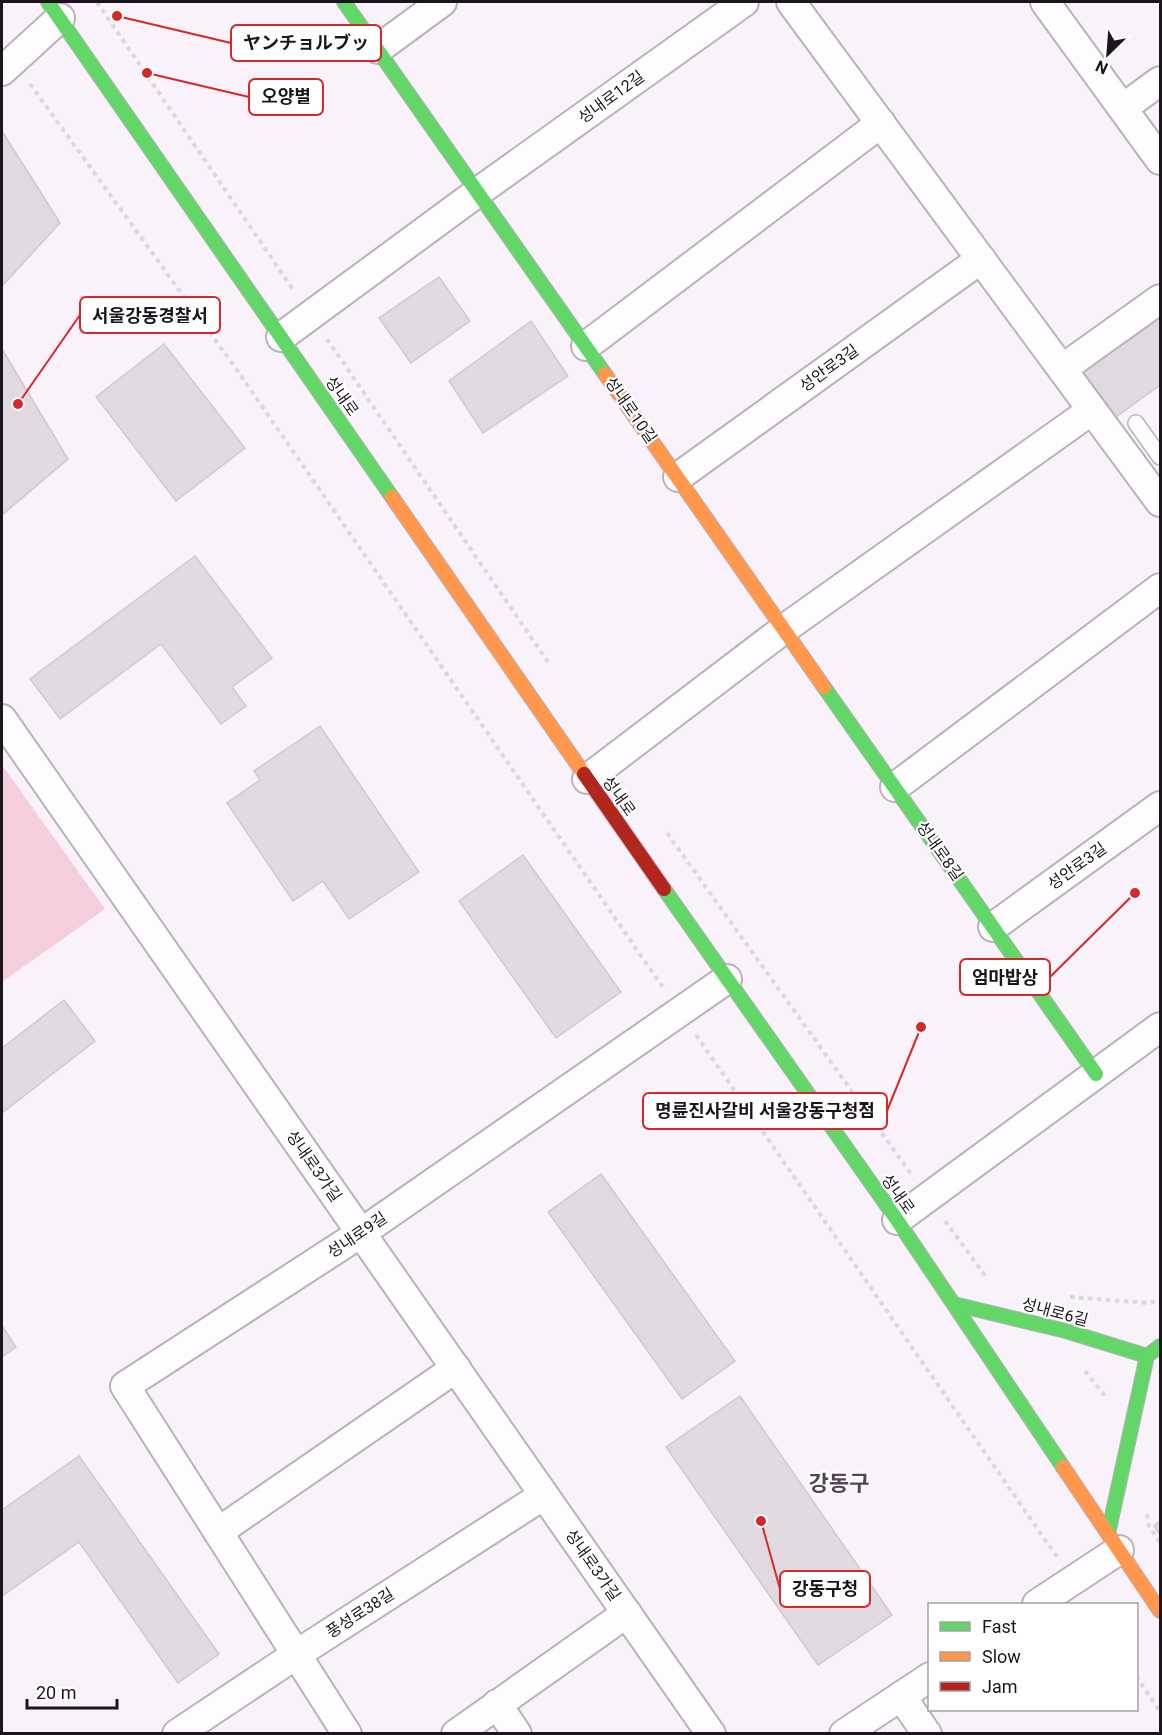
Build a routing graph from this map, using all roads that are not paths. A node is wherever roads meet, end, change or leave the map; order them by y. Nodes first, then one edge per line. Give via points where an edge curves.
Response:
1 (344, 2) edge
2 (442, 2) edge
3 (744, 2) edge
4 (791, 2) edge
5 (1046, 2) edge
6 (54, 10) edge
7 (378, 49) junction
8 (7, 66) edge
9 (1161, 81) edge
10 (1123, 108) junction
11 (881, 123) junction
12 (1161, 160) edge
13 (478, 192) junction
14 (981, 258) junction
15 (1161, 299) edge
16 (281, 337) junction
17 (586, 346) junction
18 (1062, 369) junction
19 (1092, 410) junction
20 (1136, 423) dead end
21 (1161, 457) edge
22 (678, 477) junction
23 (1161, 502) edge
24 (1161, 588) edge
25 (784, 629) junction
26 (2, 719) edge
27 (587, 779) junction
28 (895, 787) junction
29 (1161, 806) edge
30 (993, 927) junction
31 (727, 979) junction
32 (1161, 1027) edge
33 (1096, 1074) junction
34 (897, 1220) junction
35 (361, 1233) junction
36 (954, 1304) junction
37 (1161, 1346) edge
38 (1147, 1356) junction
39 (456, 1368) junction
40 (544, 1495) junction
41 (218, 1532) junction
42 (1114, 1542) junction
43 (1040, 1603) edge
44 (1161, 1611) edge
45 (627, 1613) junction
46 (297, 1654) junction
47 (928, 1678) edge
48 (901, 1696) junction
49 (497, 1704) junction
50 (177, 1734) edge
51 (347, 1734) edge
52 (456, 1734) edge
53 (517, 1734) edge
54 (711, 1734) edge
55 (844, 1734) edge
56 (927, 1734) edge

1 - 7 street
2 - 7 street
3 - 13 street, 성내로12길
4 - 11 street
5 - 10 street
6 - 8 street
6 - 16 street, 성내로
7 - 13 street
9 - 10 street
10 - 12 street
11 - 14 street
11 - 17 street
13 - 16 street, 성내로12길
13 - 17 street, 성내로10길
14 - 18 street
14 - 22 street, 성안로3길
15 - 18 street
16 - 27 street, 성내로
17 - 22 street, 성내로10길
18 - 19 street
19 - 23 street
19 - 25 street
20 - 21 lane
22 - 25 street, 성내로10길
24 - 28 street
25 - 27 street
25 - 28 street, 성내로8길
26 - 35 street, 성내로3가길
27 - 31 street, 성내로
28 - 30 street, 성내로8길
29 - 30 street, 성안로3길
30 - 33 street, 성내로8길
31 - 34 street, 성내로
31 - 35 street, 성내로9길
32 - 33 street
33 - 34 street
34 - 36 street, 성내로
35 - 39 street, 성내로3가길
35 - 41 street, 성내로9길 via 125,1386
36 - 38 street, 성내로6길 via 1066,1331
36 - 42 street, 성내로
37 - 38 street
38 - 42 street
39 - 40 street, 성내로3가길
39 - 41 street
40 - 45 street, 성내로3가길
40 - 46 street, 풍성로38길
41 - 46 street, 성내로9길
42 - 43 street via 1073,1580
42 - 44 street, 성내로
45 - 49 street, 성내로3가길
45 - 54 street, 성내로3가길
46 - 50 street, 풍성로38길
46 - 51 street, 성내로9길
47 - 48 street
48 - 55 street
48 - 56 street
49 - 52 street, 성내로3가길
49 - 53 street

